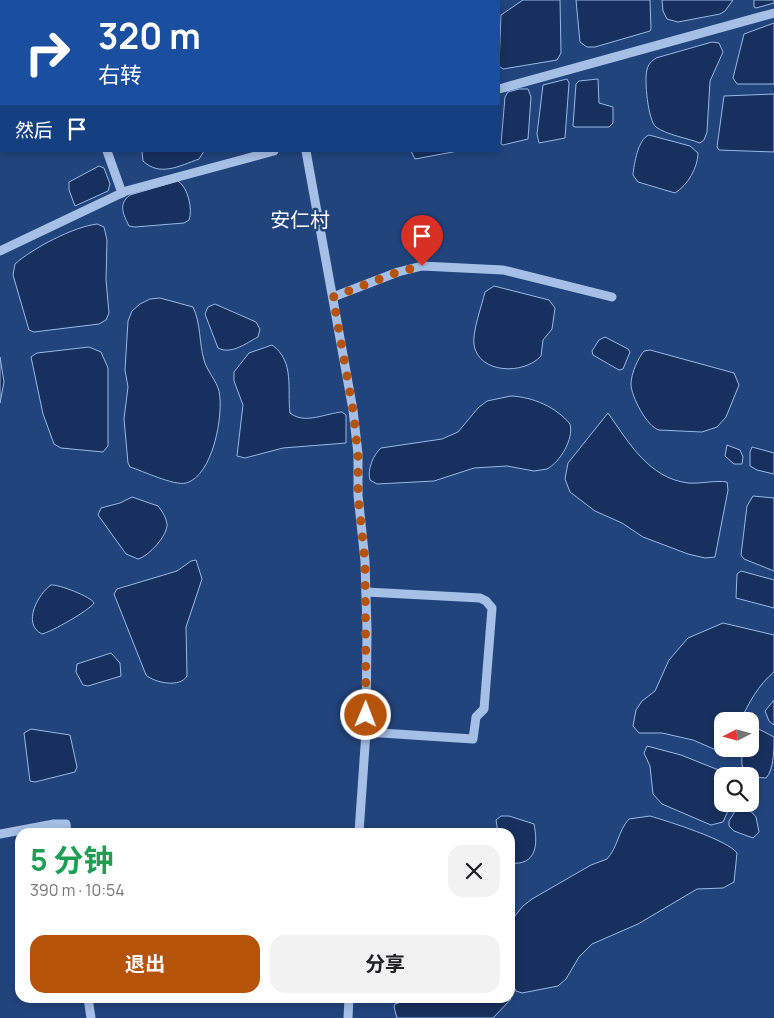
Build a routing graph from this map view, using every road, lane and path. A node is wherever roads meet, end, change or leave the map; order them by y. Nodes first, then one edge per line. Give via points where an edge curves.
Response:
1 (774, 13) edge
2 (500, 89) edge
3 (107, 152) edge
4 (270, 152) edge
5 (306, 152) edge
6 (122, 193) junction
7 (0, 251) edge
8 (612, 296) dead end
9 (333, 297) junction
10 (366, 592) junction
11 (366, 732) junction
12 (32, 828) edge
13 (66, 828) edge
14 (359, 828) edge
15 (15, 831) edge
16 (0, 834) edge
17 (89, 1003) edge
18 (349, 1003) edge
19 (91, 1018) edge
20 (348, 1018) edge

1 - 2 street
3 - 6 street
4 - 6 street
5 - 9 street
6 - 7 street
8 - 9 street via 503,270 422,266
9 - 10 street via 356,433
10 - 11 street
10 - 11 street via 480,598 492,608 484,708 476,718 473,739
11 - 14 street
12 - 13 street via 54,824
15 - 16 street
17 - 19 street
18 - 20 street

